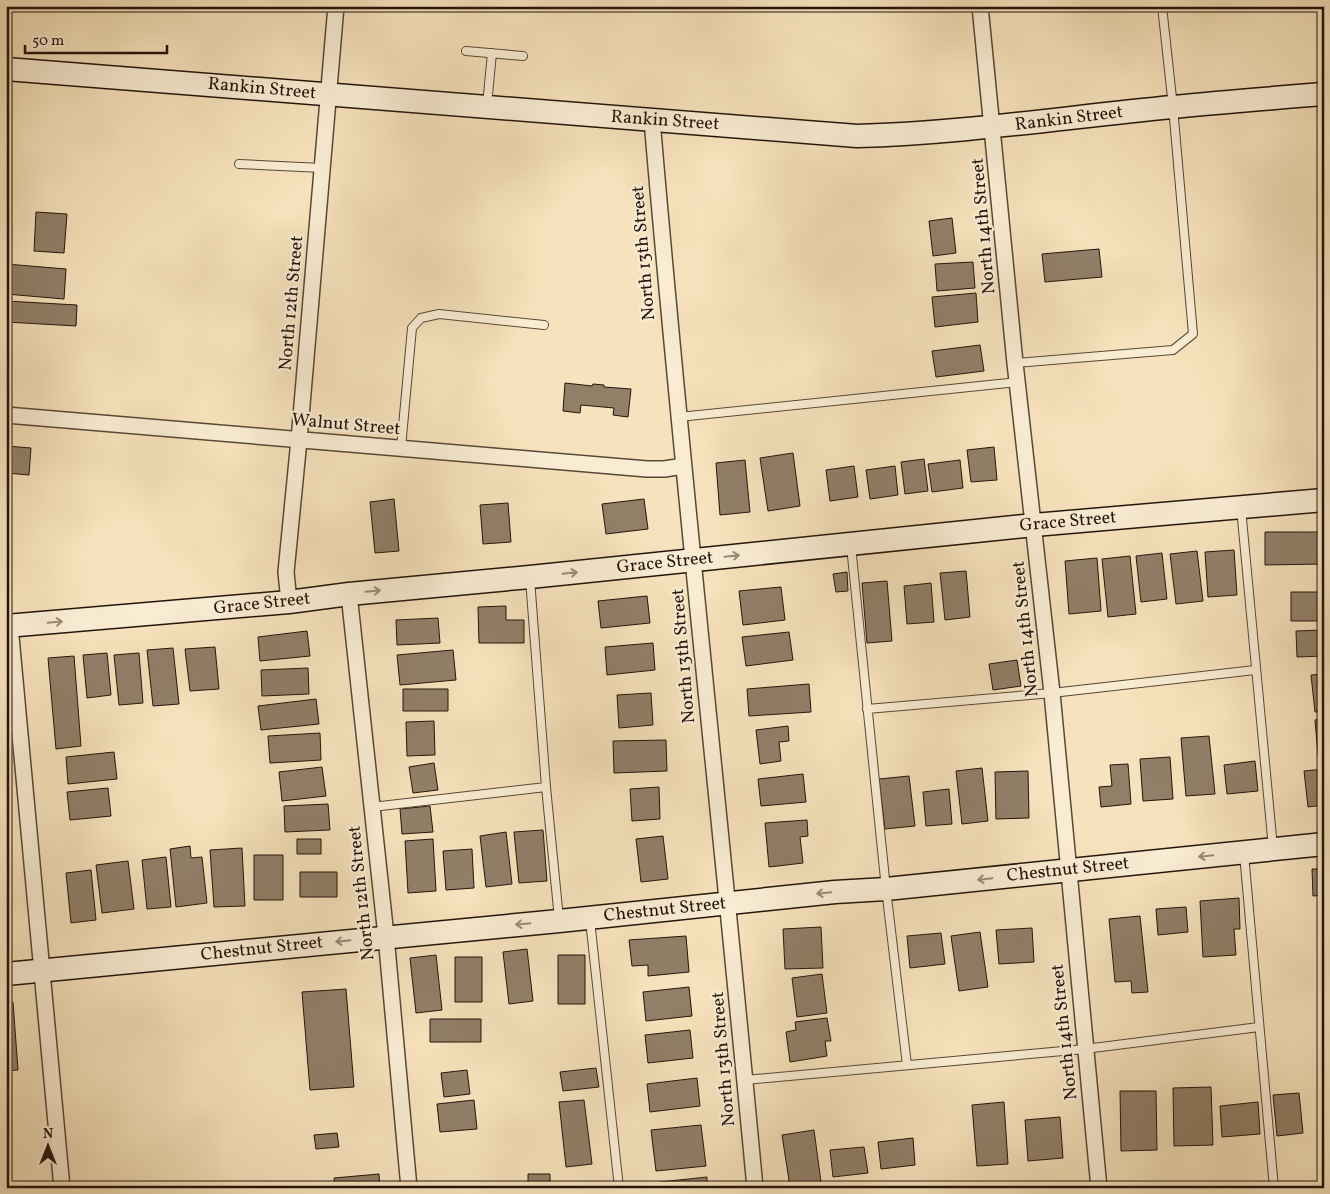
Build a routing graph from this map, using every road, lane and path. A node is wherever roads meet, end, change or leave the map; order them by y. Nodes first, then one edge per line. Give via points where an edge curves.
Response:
1 (336, 6) edge
2 (980, 6) edge
3 (1162, 6) edge
4 (466, 50) dead end
5 (492, 53) junction
6 (523, 56) dead end
7 (6, 69) edge
8 (328, 94) junction
9 (1324, 94) edge
10 (487, 107) junction
11 (1173, 107) junction
12 (652, 120) junction
13 (993, 127) junction
14 (239, 164) dead end
15 (322, 168) junction
16 (544, 325) dead end
17 (1015, 363) junction
18 (1018, 382) junction
19 (6, 415) edge
20 (679, 417) junction
21 (299, 440) junction
22 (401, 448) junction
23 (684, 466) junction
24 (1324, 500) edge
25 (1241, 507) junction
26 (1034, 525) junction
27 (851, 544) junction
28 (694, 560) junction
29 (530, 577) junction
30 (349, 594) junction
31 (289, 602) junction
32 (8, 626) edge
33 (1255, 670) junction
34 (1052, 693) junction
35 (867, 709) junction
36 (546, 787) junction
37 (372, 807) junction
38 (1324, 844) edge
39 (1273, 850) junction
40 (1244, 852) junction
41 (1069, 870) junction
42 (886, 889) junction
43 (728, 903) junction
44 (590, 918) junction
45 (559, 921) junction
46 (386, 936) junction
47 (42, 970) junction
48 (6, 974) edge
49 (1259, 1027) junction
50 (1085, 1049) junction
51 (907, 1065) junction
52 (745, 1080) junction
53 (62, 1188) edge
54 (409, 1188) edge
55 (619, 1188) edge
56 (755, 1188) edge
57 (1100, 1188) edge
58 (1274, 1188) edge

1 - 8 street, North 12th Street
2 - 13 street, North 14th Street
3 - 11 lane
4 - 5 lane
5 - 6 lane
5 - 10 lane
7 - 8 street, Rankin Street
8 - 10 street, Rankin Street
8 - 15 street, North 12th Street
9 - 11 street, Rankin Street
10 - 12 street, Rankin Street
11 - 13 street, Rankin Street
11 - 17 lane via 1194,334 1173,350
12 - 13 street, Rankin Street via 857,136 913,135
12 - 20 street, North 13th Street
13 - 17 street, North 14th Street
14 - 15 lane
15 - 21 street, North 12th Street
16 - 22 lane via 439,314 421,318 412,328
17 - 18 street, North 14th Street
18 - 20 lane
18 - 26 street, North 14th Street
19 - 21 street, Walnut Street
20 - 23 street, North 13th Street
21 - 22 street, Walnut Street
21 - 31 street, North 12th Street via 286,572
22 - 23 street, Walnut Street via 647,469
23 - 28 street, North 13th Street
24 - 25 street, Grace Street
25 - 26 street, Grace Street
25 - 33 lane
26 - 27 street, Grace Street
26 - 34 street, North 14th Street
28 -> 27 street, Grace Street
27 - 35 lane
29 -> 28 street, Grace Street
28 - 43 street, North 13th Street
30 -> 29 street, Grace Street
29 - 36 lane
30 - 31 street, Grace Street
30 - 37 street, North 12th Street
32 -> 31 street, Grace Street
32 - 47 street
33 - 34 lane
33 - 39 lane
34 - 35 lane
34 - 41 street, North 14th Street
35 - 42 lane
36 - 37 lane
36 - 45 lane
37 - 46 street, North 12th Street
38 - 39 street, Chestnut Street
39 - 40 street, Chestnut Street
40 -> 41 street, Chestnut Street
40 - 49 lane
41 -> 42 street, Chestnut Street
41 - 50 street, North 14th Street
42 -> 43 street, Chestnut Street
42 - 51 lane
43 - 44 street, Chestnut Street
43 - 52 street, North 13th Street
44 - 45 street, Chestnut Street
44 - 55 lane
45 -> 46 street, Chestnut Street
46 -> 47 street, Chestnut Street
46 - 54 street, North 12th Street
47 - 48 street, Chestnut Street
47 - 53 street
49 - 50 lane
49 - 58 lane
50 - 51 lane
50 - 57 street, North 14th Street
51 - 52 lane
52 - 56 street, North 13th Street

